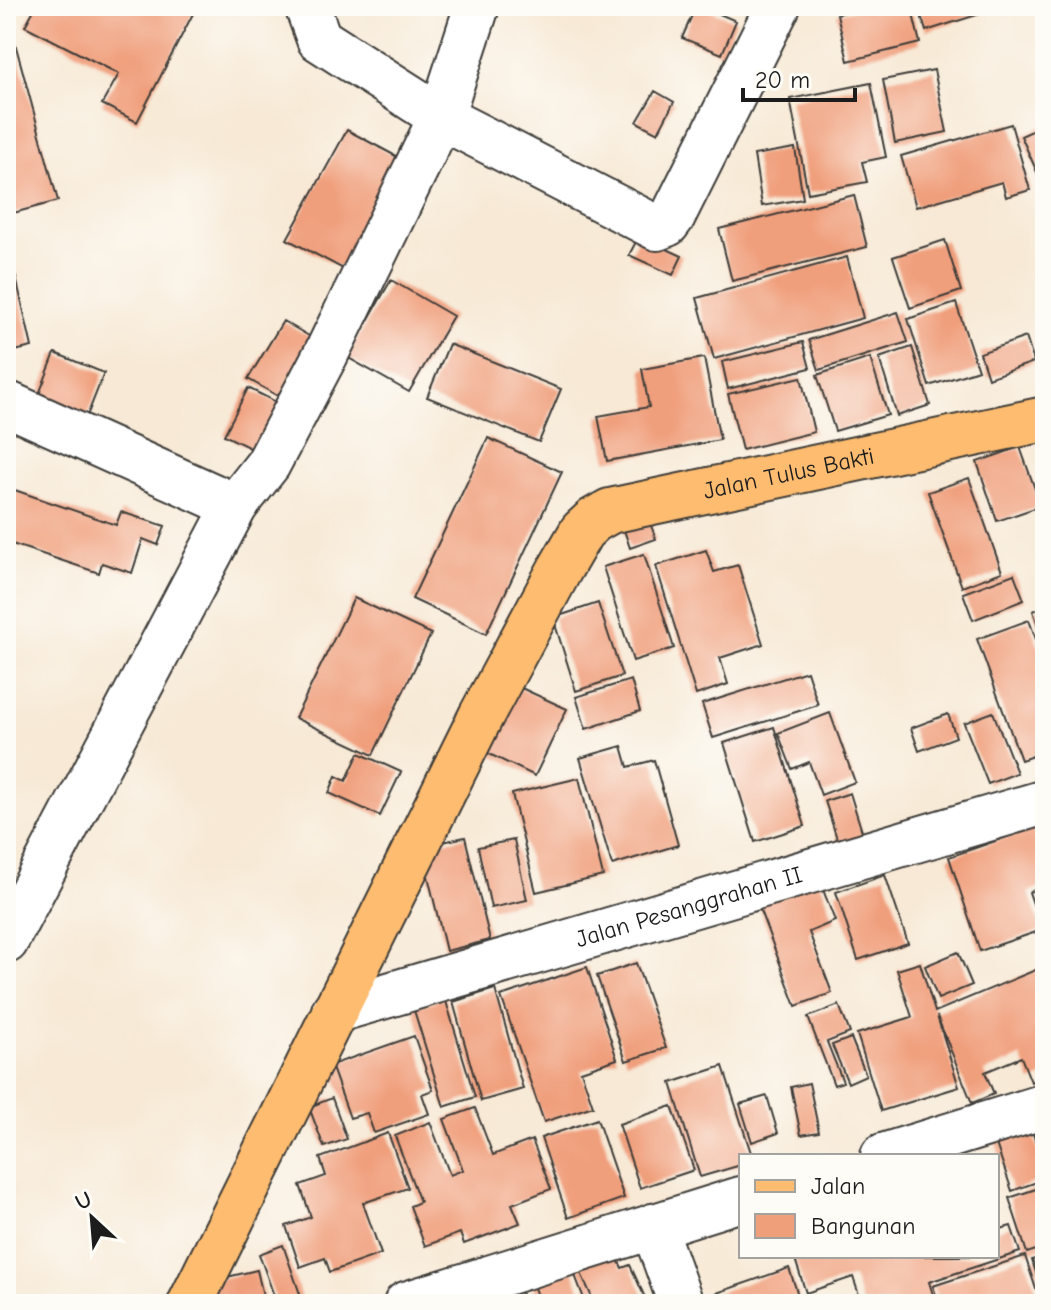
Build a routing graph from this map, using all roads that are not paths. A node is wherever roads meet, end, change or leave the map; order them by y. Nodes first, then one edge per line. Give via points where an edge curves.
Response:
1 (307, 6) edge
2 (477, 6) edge
3 (778, 6) edge
4 (441, 117) junction
5 (6, 403) edge
6 (1045, 419) edge
7 (235, 506) junction
8 (1045, 802) edge
9 (6, 941) edge
10 (334, 1011) junction
11 (1045, 1106) edge
12 (889, 1154) edge
13 (739, 1200) edge
14 (653, 1226) junction
15 (190, 1304) edge
16 (406, 1304) edge
17 (681, 1304) edge

1 - 4 street via 319,39
2 - 4 street
3 - 4 street via 673,216 657,228
4 - 7 street via 268,464
5 - 7 street
6 - 10 main road, Jalan Tulus Bakti via 610,511 594,520 560,569 481,716
7 - 9 street
8 - 10 street, Jalan Pesanggrahan II
10 - 15 main road, Jalan Tulus Bakti
11 - 12 street
13 - 14 street
14 - 16 street
14 - 17 street

